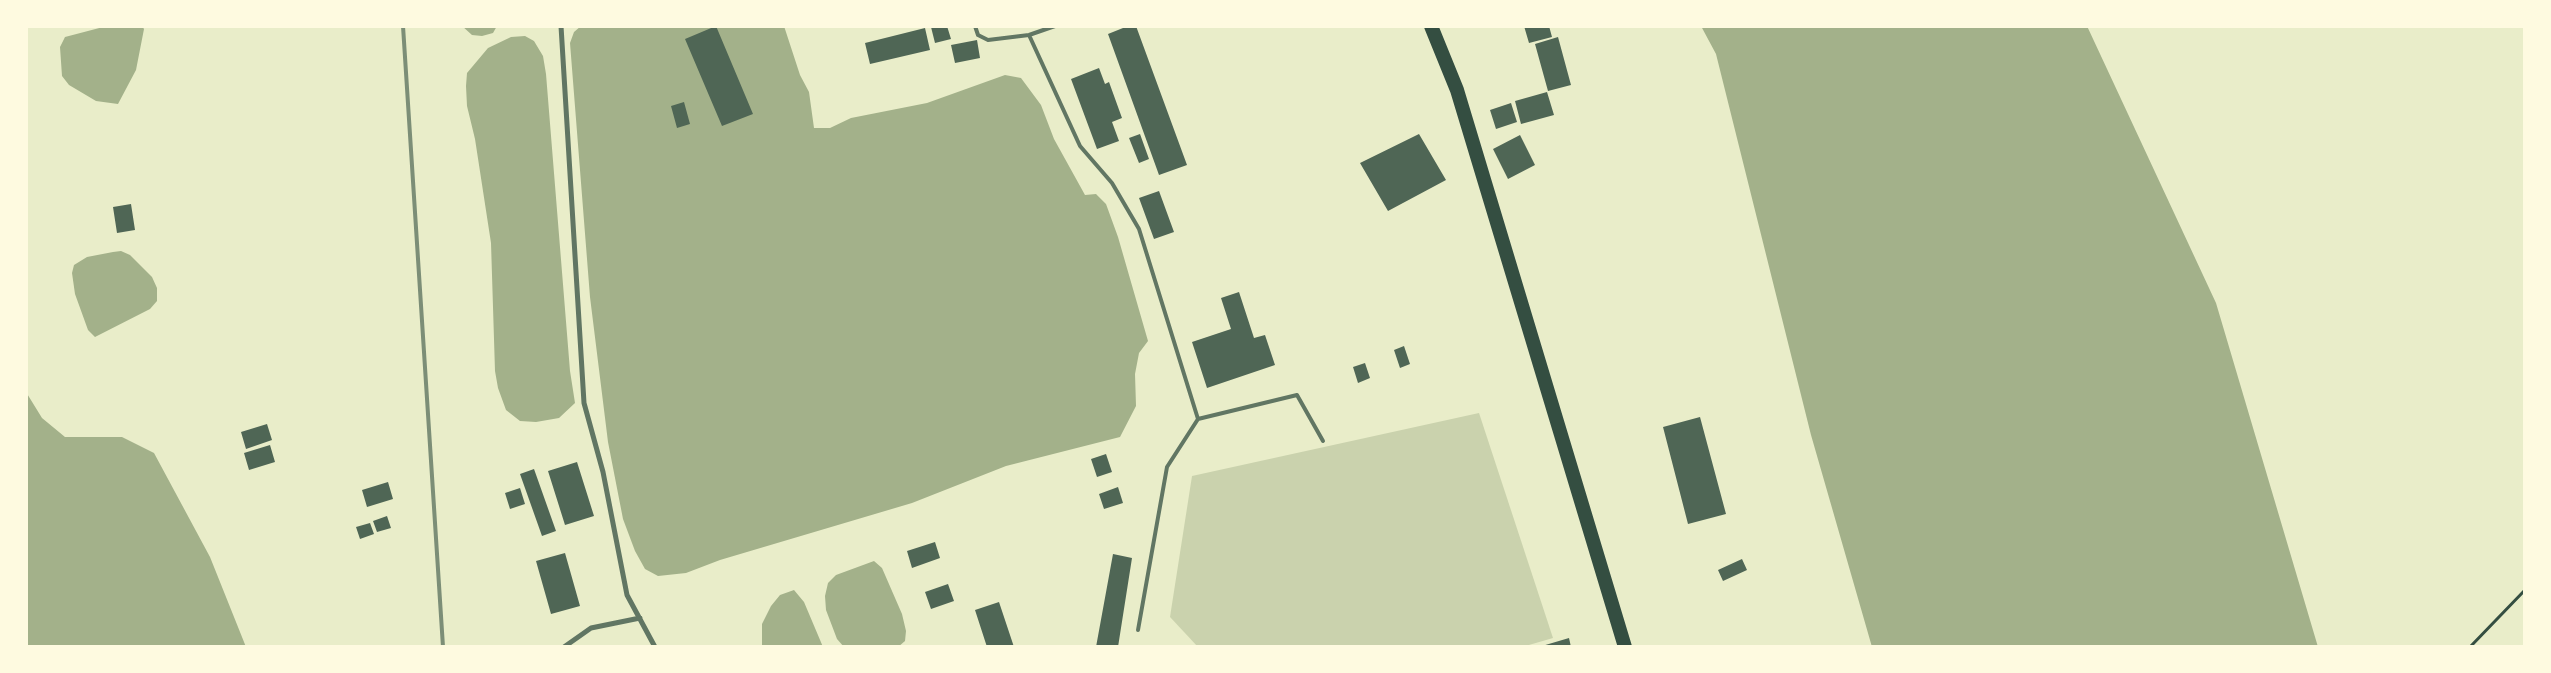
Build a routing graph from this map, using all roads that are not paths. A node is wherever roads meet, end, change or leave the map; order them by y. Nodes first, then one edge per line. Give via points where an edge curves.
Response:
1 (561, 26) edge
2 (975, 26) edge
3 (1055, 26) edge
4 (1431, 26) edge
5 (1029, 35) junction
6 (1198, 419) junction
7 (1323, 441) dead end
8 (640, 618) junction
9 (1138, 630) dead end
10 (564, 647) edge
11 (655, 647) edge
12 (1625, 647) edge

1 - 8 street via 584,404 603,472 627,595
2 - 5 lane via 978,36 988,40
3 - 5 lane
4 - 12 highway via 1456,90
5 - 6 lane via 1080,146 1112,183 1139,229
6 - 7 lane via 1297,395
6 - 9 lane via 1167,467
8 - 10 street via 591,628
8 - 11 street

